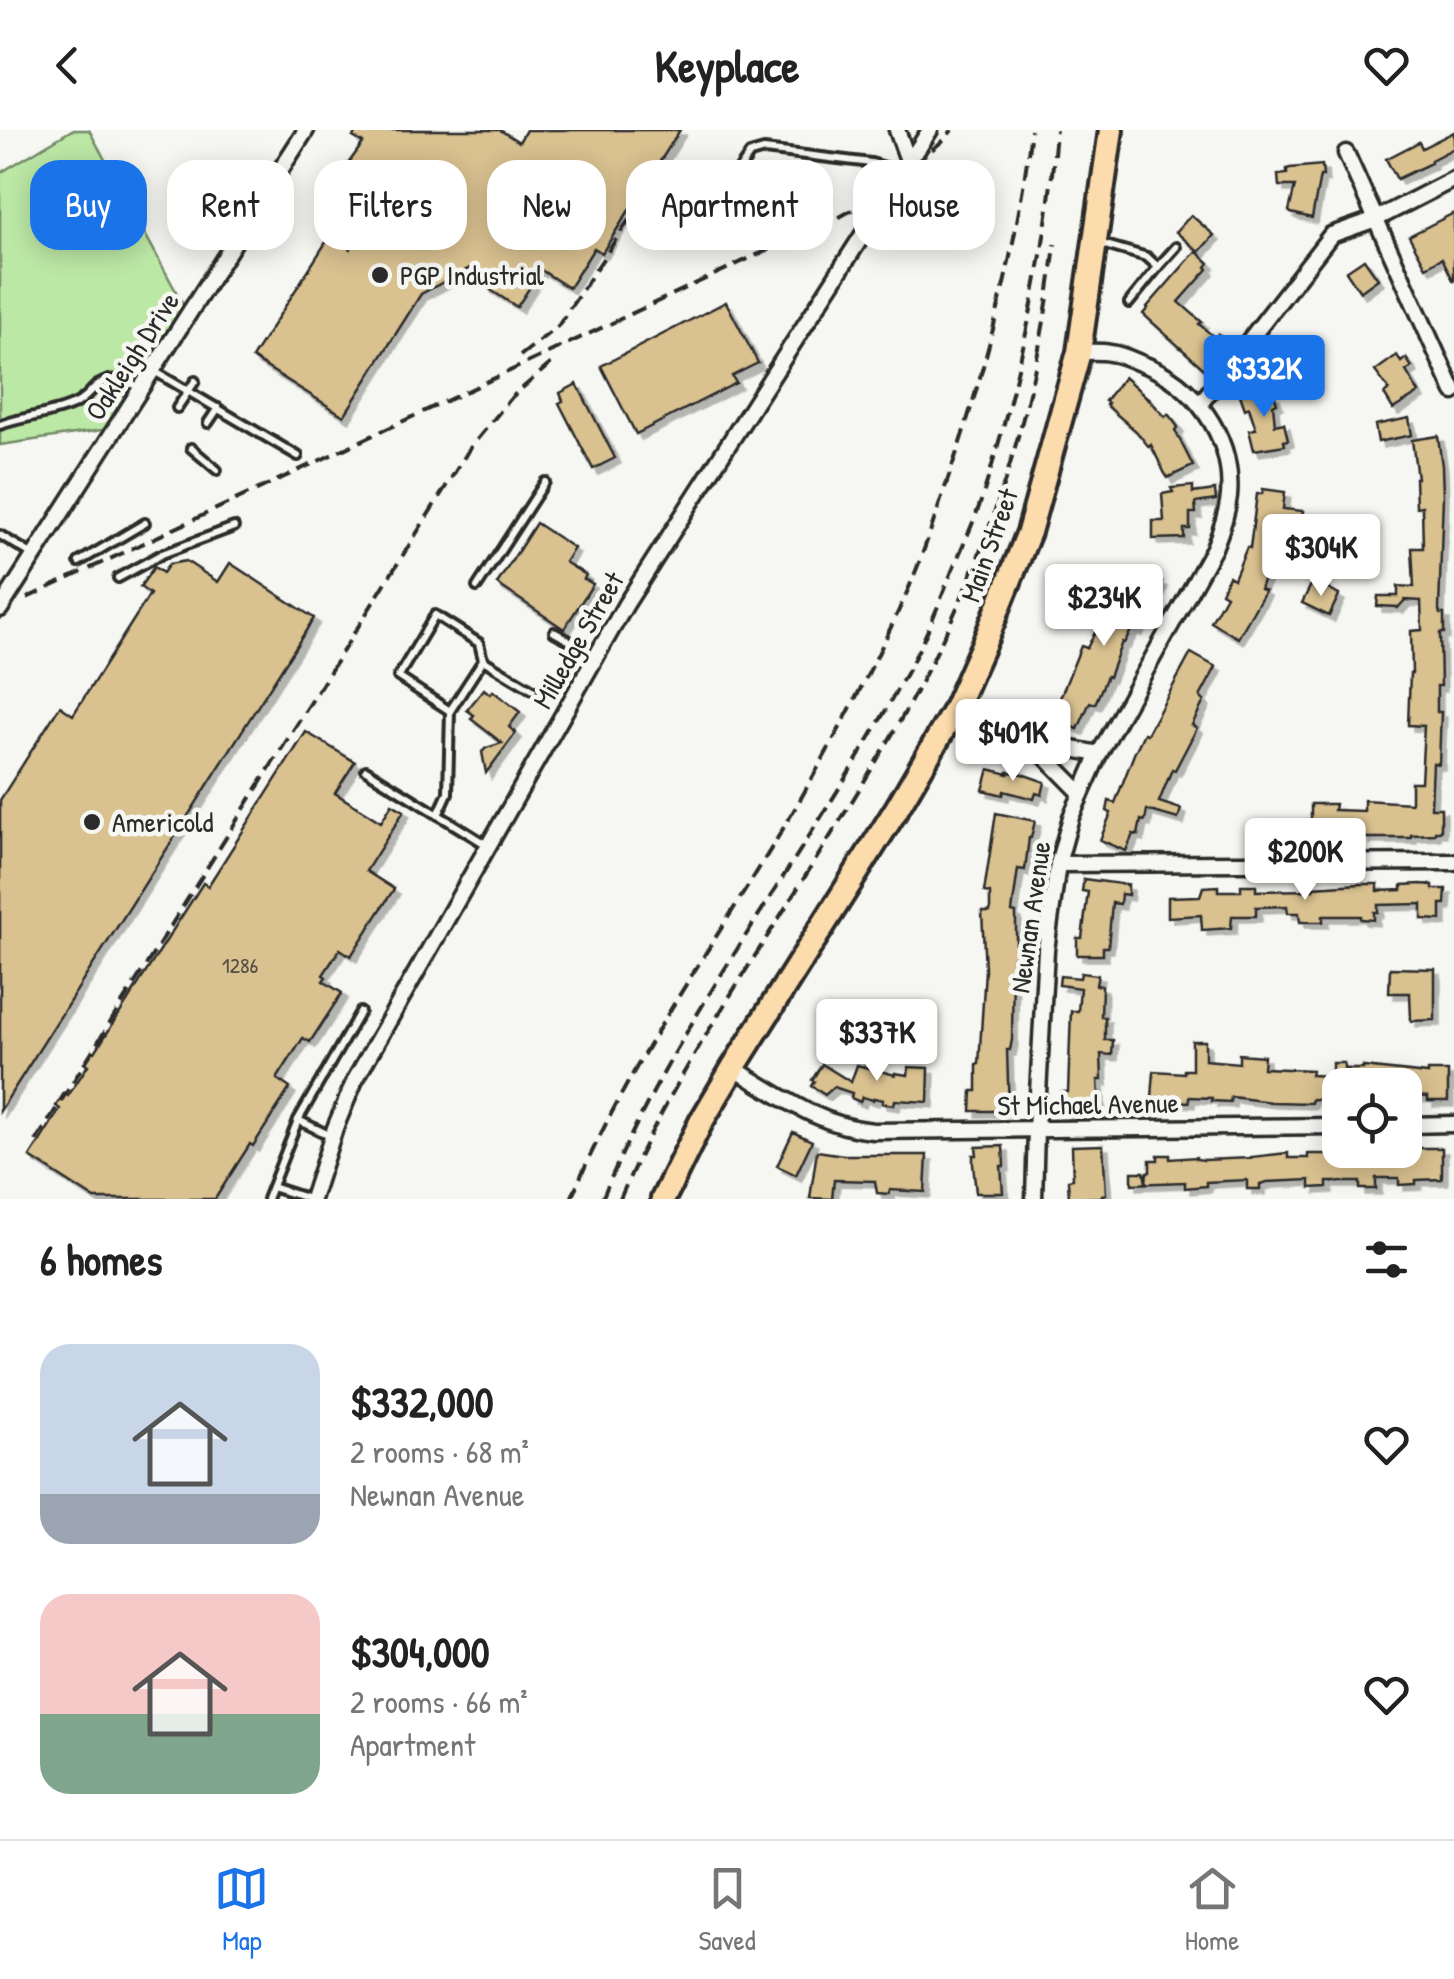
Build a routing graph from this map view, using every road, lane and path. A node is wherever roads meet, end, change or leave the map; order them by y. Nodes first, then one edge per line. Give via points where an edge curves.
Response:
1 (306, 130) edge
2 (897, 130) edge
3 (930, 130) edge
4 (1111, 130) edge
5 (1346, 153) dead end
6 (746, 160) edge
7 (904, 160) edge
8 (911, 160) edge
9 (853, 161) edge
10 (1454, 179) edge
11 (1376, 219) junction
12 (1096, 243) junction
13 (1176, 248) dead end
14 (853, 250) edge
15 (1158, 267) junction
16 (1128, 303) dead end
17 (1079, 352) junction
18 (153, 370) junction
19 (195, 381) dead end
20 (142, 388) junction
21 (188, 391) junction
22 (1454, 392) edge
23 (213, 393) dead end
24 (207, 402) junction
25 (1200, 404) junction
26 (177, 408) dead end
27 (218, 408) junction
28 (208, 423) dead end
29 (0, 425) edge
30 (191, 448) dead end
31 (298, 456) dead end
32 (218, 470) dead end
33 (545, 482) dead end
34 (145, 522) dead end
35 (234, 527) dead end
36 (0, 535) edge
37 (34, 555) junction
38 (80, 562) dead end
39 (118, 578) dead end
40 (477, 587) dead end
41 (0, 608) edge
42 (554, 632) dead end
43 (596, 656) junction
44 (483, 660) junction
45 (533, 690) dead end
46 (450, 711) junction
47 (954, 711) junction
48 (1029, 741) junction
49 (1099, 754) junction
50 (366, 770) dead end
51 (1082, 793) junction
52 (438, 814) junction
53 (488, 846) junction
54 (1454, 862) edge
55 (1058, 864) junction
56 (360, 1012) dead end
57 (732, 1068) junction
58 (298, 1120) junction
59 (1454, 1124) edge
60 (1422, 1125) edge
61 (1322, 1126) edge
62 (1036, 1129) junction
63 (332, 1136) junction
64 (272, 1187) junction
65 (267, 1199) edge
66 (311, 1199) edge
67 (663, 1199) edge
68 (1034, 1199) edge

1 - 18 street, Oakleigh Drive
2 - 7 street
3 - 8 street, Milledge Street
4 - 12 main road, Main Street
5 - 11 street
6 - 9 lane via 764,150
10 - 11 street
11 - 22 street
11 - 25 street via 1331,234
12 - 15 lane via 1147,257
12 - 17 main road, Main Street
13 - 15 lane
14 - 43 street, Milledge Street
15 - 16 lane
17 - 25 street, Newnan Avenue via 1111,352 1156,368
17 - 47 main road, Main Street via 1030,532
18 - 20 street, Oakleigh Drive
18 - 21 lane
19 - 21 lane
20 - 29 lane via 109,380 81,401
20 - 37 street, Oakleigh Drive
21 - 24 lane
21 - 26 lane
23 - 24 lane
24 - 27 lane
25 - 49 street, Newnan Avenue via 1227,461 1224,524
27 - 28 lane
27 - 31 lane
30 - 32 lane
33 - 40 lane
34 - 38 lane
35 - 39 lane
36 - 37 lane
37 - 41 street, Oakleigh Drive
42 - 43 lane
43 - 53 street, Milledge Street
44 - 45 lane
44 - 46 lane
44 - 46 lane via 479,643 435,616 398,677
46 - 52 lane via 448,793
47 - 48 street
47 - 57 main road, Main Street
48 - 49 street
48 - 51 street
49 - 51 street, Newnan Avenue
50 - 52 lane
51 - 55 street, Newnan Avenue
52 - 53 lane
53 - 63 street, Milledge Street via 355,1080
54 - 55 street
55 - 62 street, Newnan Avenue
56 - 58 lane
57 - 62 street, St Michael Avenue via 814,1116 849,1128
57 - 67 main road, Main Street
58 - 63 lane
58 - 64 lane
59 - 60 street
61 - 62 street, St Michael Avenue
62 - 68 street, Newnan Avenue
63 - 66 street, Milledge Street
64 - 65 lane
64 - 66 lane

